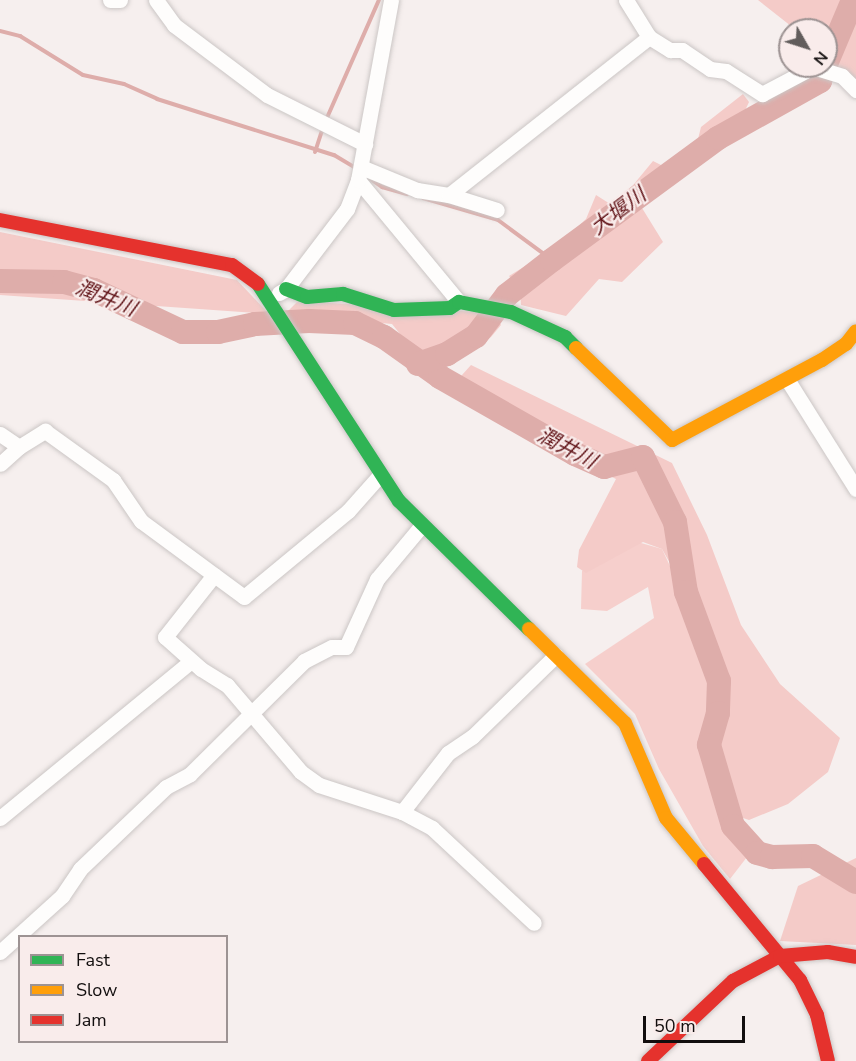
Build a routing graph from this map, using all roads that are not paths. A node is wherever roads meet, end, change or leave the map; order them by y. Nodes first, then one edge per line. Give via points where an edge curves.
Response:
1 (110, 0) edge
2 (120, 0) edge
3 (156, 0) edge
4 (626, 0) edge
5 (391, 1) edge
6 (649, 37) junction
7 (838, 76) edge
8 (792, 78) edge
9 (856, 90) edge
10 (365, 144) junction
11 (360, 173) junction
12 (450, 195) junction
13 (497, 210) dead end
14 (0, 220) edge
15 (286, 289) junction
16 (459, 302) junction
17 (273, 304) junction
18 (856, 331) edge
19 (787, 380) junction
20 (0, 434) edge
21 (19, 447) junction
22 (0, 464) edge
23 (380, 475) junction
24 (856, 489) edge
25 (422, 525) junction
26 (214, 575) junction
27 (556, 655) junction
28 (191, 661) junction
29 (253, 713) junction
30 (402, 812) junction
31 (0, 818) edge
32 (534, 923) dead end
33 (19, 935) edge
34 (18, 936) edge
35 (0, 952) edge
36 (780, 956) junction
37 (856, 957) edge
38 (648, 1061) edge
39 (828, 1061) edge

1 - 2 street
3 - 10 street via 174,25 267,95
4 - 6 street
5 - 10 street
6 - 8 street via 670,50 682,50 710,69 726,71 762,94
6 - 12 street
7 - 9 street
10 - 11 street
11 - 12 street
11 - 15 street via 347,209
11 - 16 street
12 - 13 street
14 - 17 street via 232,265 244,270
15 - 16 street via 307,297 343,294 394,310 416,312 450,308
15 - 17 street
16 - 19 street via 511,312 565,338 672,440
17 - 23 street
18 - 19 street via 846,344
19 - 24 street
20 - 21 street
21 - 22 street
21 - 26 street via 45,431 114,480 141,521
23 - 25 street
23 - 26 street via 348,511 244,597
25 - 27 street
25 - 29 street via 376,579 346,647 332,646 304,661
26 - 28 street via 165,637
27 - 30 street via 472,737 448,753
27 - 36 street via 625,723 666,818
28 - 29 street via 227,685
28 - 31 street
29 - 30 street via 301,772 319,785
29 - 33 street via 190,774 149,804 80,869 62,896
30 - 32 street via 441,835
34 - 35 street
36 - 37 street via 828,952
36 - 38 street via 733,981
36 - 39 street via 800,980 817,1015

